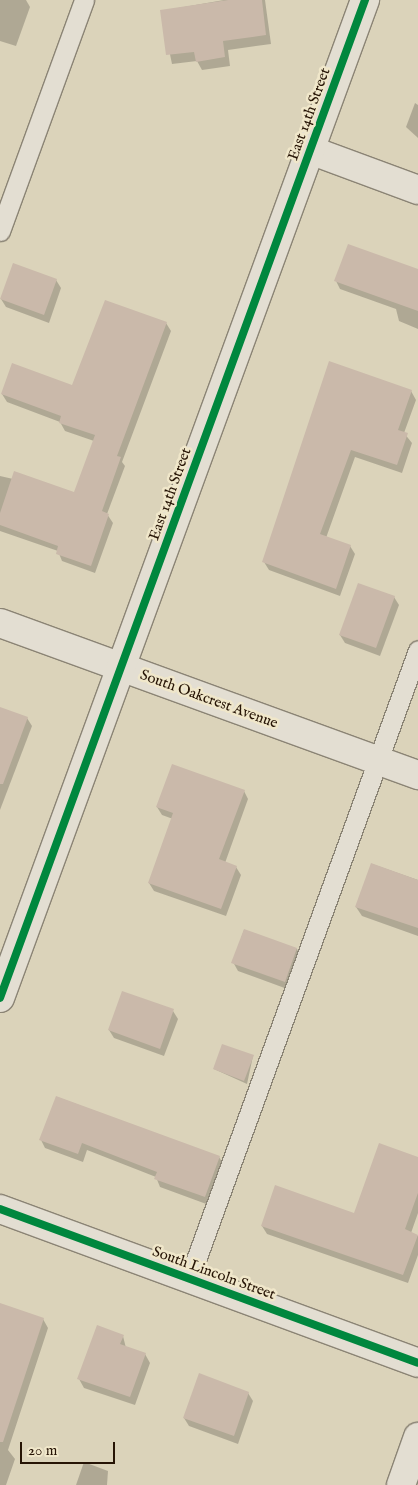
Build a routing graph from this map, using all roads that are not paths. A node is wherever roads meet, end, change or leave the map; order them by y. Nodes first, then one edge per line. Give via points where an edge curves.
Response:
1 (84, 0) edge
2 (365, 0) edge
3 (310, 150) junction
4 (418, 190) edge
5 (0, 231) edge
6 (0, 623) edge
7 (418, 650) edge
8 (121, 667) junction
9 (381, 761) junction
10 (418, 775) edge
11 (0, 998) edge
12 (0, 1209) edge
13 (189, 1279) junction
14 (418, 1363) edge
15 (418, 1437) edge
16 (401, 1485) edge

1 - 5 lane
2 - 3 street, East 14th Street
3 - 4 street
3 - 8 street, East 14th Street
6 - 8 street, South Oakcrest Avenue
7 - 9 lane
8 - 9 street, South Oakcrest Avenue
8 - 11 street, East 14th Street
9 - 10 street, South Oakcrest Avenue
9 - 13 lane
12 - 13 street, South Lincoln Street
13 - 14 street, South Lincoln Street
15 - 16 street

